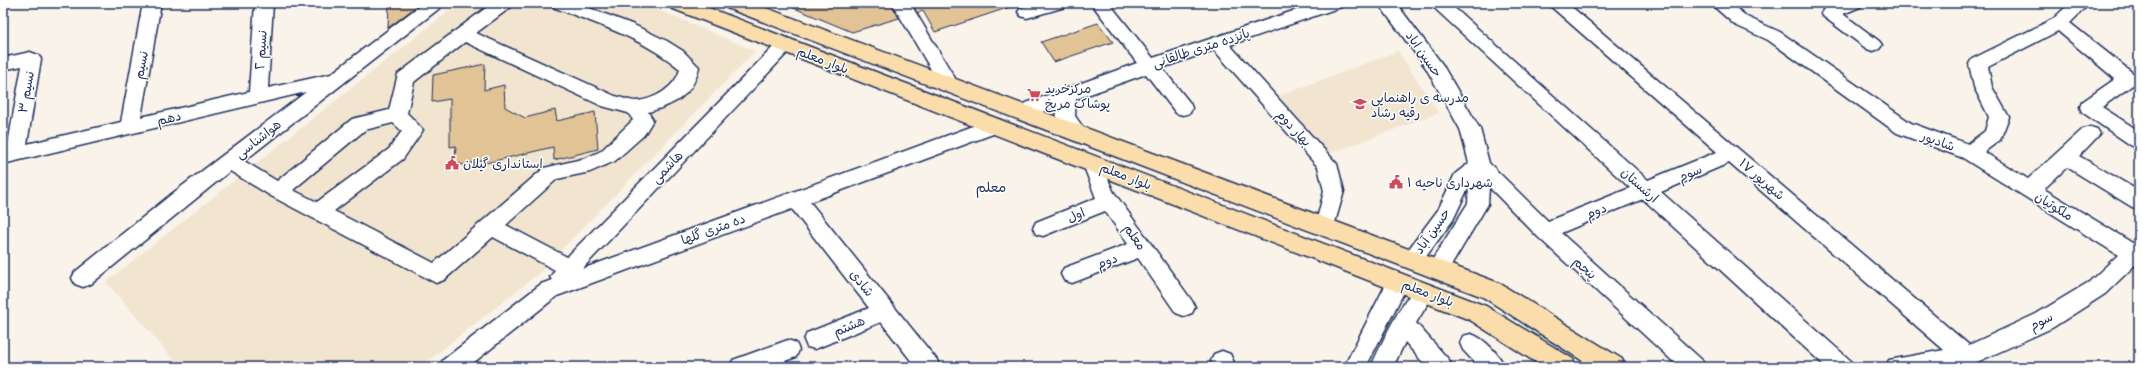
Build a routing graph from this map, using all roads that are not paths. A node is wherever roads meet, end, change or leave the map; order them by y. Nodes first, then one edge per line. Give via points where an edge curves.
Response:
1 (152, 3) edge
2 (264, 3) edge
3 (435, 3) edge
4 (506, 3) edge
5 (559, 3) edge
6 (678, 3) edge
7 (734, 3) edge
8 (901, 3) edge
9 (1059, 3) edge
10 (1100, 3) edge
11 (1334, 3) edge
12 (1387, 3) edge
13 (1438, 3) edge
14 (1556, 3) edge
15 (1719, 3) edge
16 (1854, 3) edge
17 (2081, 3) edge
18 (1304, 8) edge
19 (1027, 12) dead end
20 (2059, 23) junction
21 (463, 34) junction
22 (1218, 43) junction
23 (785, 45) junction
24 (1873, 45) dead end
25 (3, 64) edge
26 (1148, 66) junction
27 (336, 78) junction
28 (950, 85) junction
29 (1068, 95) junction
30 (258, 97) junction
31 (635, 108) junction
32 (1183, 108) dead end
33 (1022, 112) junction
34 (397, 115) junction
35 (994, 126) junction
36 (130, 127) junction
37 (1077, 133) junction
38 (2090, 134) dead end
39 (2139, 141) edge
40 (1970, 153) junction
41 (1732, 154) junction
42 (9, 156) edge
43 (2065, 157) junction
44 (229, 161) junction
45 (1093, 164) junction
46 (1480, 166) junction
47 (2030, 190) junction
48 (278, 191) junction
49 (1647, 191) junction
50 (796, 199) junction
51 (1109, 201) junction
52 (2139, 201) edge
53 (318, 212) junction
54 (491, 226) junction
55 (1325, 227) junction
56 (1043, 228) dead end
57 (1545, 232) junction
58 (1142, 248) junction
59 (2136, 256) edge
60 (1412, 260) junction
61 (570, 268) junction
62 (1437, 270) junction
63 (1072, 274) dead end
64 (83, 278) dead end
65 (1398, 282) junction
66 (549, 290) junction
67 (1424, 292) junction
68 (1184, 307) dead end
69 (884, 311) junction
70 (1403, 324) junction
71 (815, 340) dead end
72 (1471, 343) dead end
73 (788, 350) dead end
74 (1967, 356) junction
75 (451, 367) edge
76 (741, 367) edge
77 (929, 367) edge
78 (1355, 367) edge
79 (1382, 367) edge
80 (1441, 367) edge
81 (1494, 367) edge
82 (1564, 367) edge
83 (1613, 367) edge
84 (1694, 367) edge
85 (1842, 367) edge
86 (1898, 367) edge

1 - 36 street, نسیم
2 - 30 street, نسیم ٢
3 - 27 street, هواشناسی
4 - 21 street
5 - 31 street via 654,41 676,53 690,67 687,82 664,102
6 - 23 main road, بلوار معلم
7 - 28 main road, بلوار معلم
8 - 28 street
9 - 19 street
10 - 26 street
11 - 18 street, پانزده متری طالقانی
12 - 46 street, حسین اباد via 1433,64 1470,129
13 - 49 street, ارشستان
14 - 41 street, ۱۷ شهریور
15 - 40 street, شادپور via 1740,22 1774,36 1904,128
16 - 24 street via 1830,13
17 - 20 street, شادپور
18 - 22 street, پانزده متری طالقانی
20 - 39 street via 2127,79 2089,107
20 - 40 street, شادپور via 1978,64 1983,87 1999,117 1993,135
21 - 31 street via 609,101
21 - 34 street via 404,80
22 - 26 street, پانزده متری طالقانی
22 - 55 street, بهار دوم via 1327,164 1334,191
23 - 35 main road, بلوار معلم
23 - 61 street, هاشمی
25 - 42 street, نسیم ۳ via 30,58 32,60
26 - 29 street, پانزده متری طالقانی
26 - 32 street
27 - 30 street, دهم
27 - 44 street, هواشناسی
28 - 33 main road, بلوار معلم
29 - 33 street, پانزده متری طالقانی
29 - 37 street via 1064,107 1066,118
30 - 36 street, دهم
31 - 54 street via 643,120 637,130 608,156 590,165 551,173
33 - 35 main road
33 - 37 main road, بلوار معلم
34 - 48 street via 360,124
34 - 53 street via 413,130 396,154
35 - 45 main road, بلوار معلم
35 - 50 street, ده متری گلها
36 - 42 street, دهم
37 - 55 main road, بلوار معلم
38 - 43 street
40 - 47 street, ملکوتیان
41 - 49 street, سوم
41 - 74 street, ۱۷ شهریور
43 - 47 street
43 - 52 street
44 - 48 street
44 - 64 street, هواشناسی
45 - 51 street, معلم
45 - 65 main road, بلوار معلم
46 - 57 street, پنجم
46 - 60 street, حسین آباد via 1462,179 1446,214
46 - 62 street, حسین اباد via 1478,204
47 - 59 street, ملکوتیان
48 - 53 street
49 - 57 street, دوم
49 - 85 street, ارشستان
50 - 66 street, ده متری گلها
50 - 69 street, شادی
51 - 56 street, اول
51 - 58 street, معلم
53 - 54 street via 436,274
54 - 61 street
55 - 60 main road, بلوار معلم
57 - 84 street, پنجم
58 - 63 street, دوم
58 - 68 street, معلم
59 - 74 street, سوم via 2097,288 2044,321
60 - 62 main road, بلوار معلم
60 - 65 main road
61 - 66 street, هاشمی
62 - 67 main road
62 - 83 main road, بلوار معلم via 1491,290
65 - 67 main road, بلوار معلم
65 - 78 street
66 - 75 street, ده متری گلها
67 - 70 street
67 - 82 main road, بلوار معلم via 1478,313
69 - 71 street, هشتم
69 - 77 street, شادی
70 - 79 street
70 - 80 street
72 - 81 street
73 - 76 street
74 - 86 street, سوم

